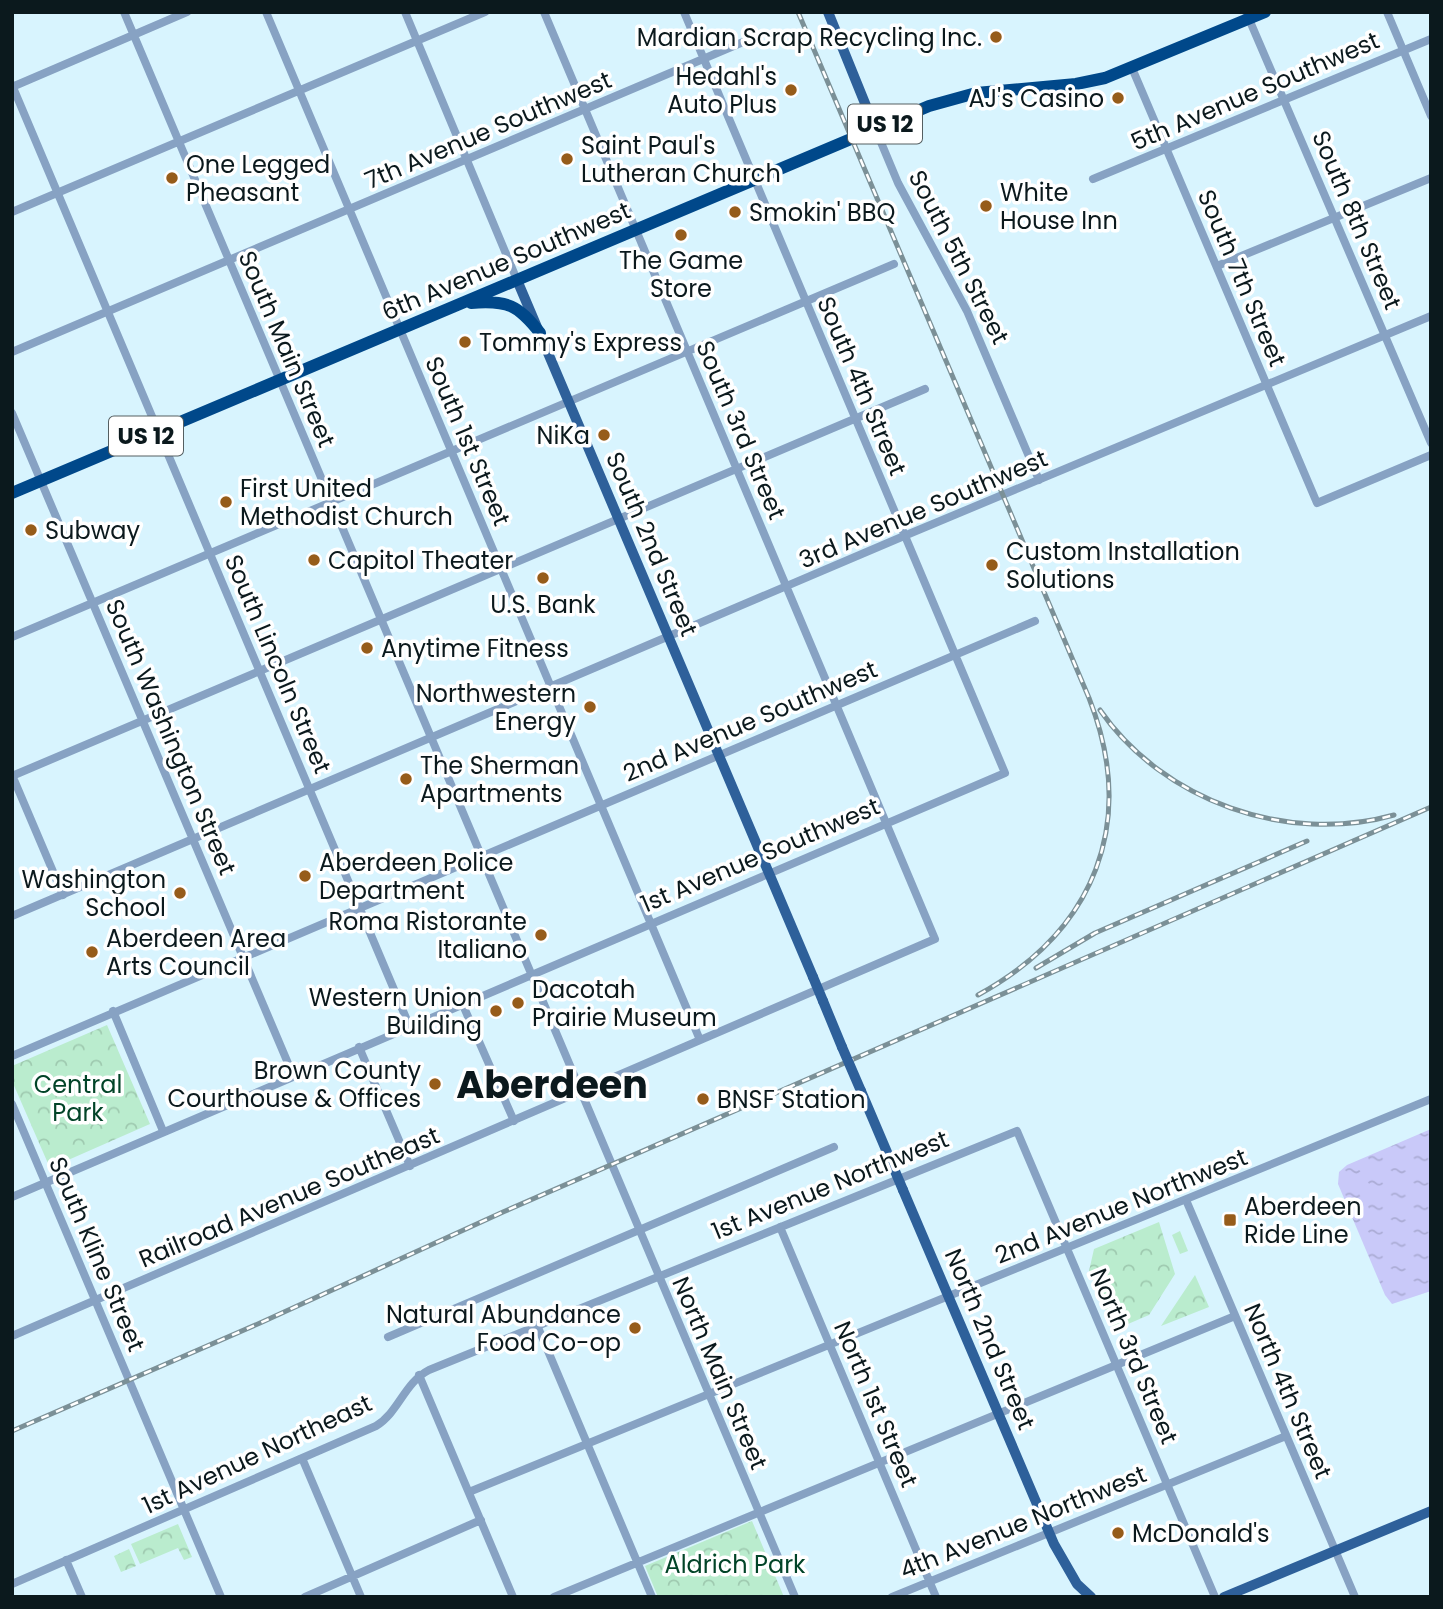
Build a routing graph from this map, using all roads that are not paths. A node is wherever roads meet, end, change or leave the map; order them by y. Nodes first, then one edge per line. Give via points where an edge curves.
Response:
1 (124, 12) edge
2 (187, 12) edge
3 (266, 12) edge
4 (405, 12) edge
5 (485, 12) edge
6 (544, 12) edge
7 (684, 12) edge
8 (828, 12) edge
9 (1265, 12) edge
10 (1387, 12) edge
11 (1247, 16) edge
12 (762, 34) dead end
13 (133, 35) junction
14 (1431, 39) edge
15 (418, 41) junction
16 (1403, 51) junction
17 (703, 59) junction
18 (1132, 68) junction
19 (12, 86) edge
20 (299, 91) junction
21 (1285, 100) junction
22 (585, 109) junction
23 (1431, 116) edge
24 (875, 128) junction
25 (179, 141) junction
26 (1166, 149) junction
27 (467, 159) junction
28 (1431, 178) edge
29 (754, 179) junction
30 (1093, 180) dead end
31 (58, 193) junction
32 (349, 210) junction
33 (12, 212) edge
34 (1335, 218) junction
35 (635, 229) junction
36 (229, 261) junction
37 (894, 264) dead end
38 (1217, 266) junction
39 (517, 280) junction
40 (805, 300) junction
41 (457, 304) junction
42 (108, 312) junction
43 (1431, 316) edge
44 (400, 329) junction
45 (540, 333) junction
46 (1385, 335) junction
47 (687, 351) junction
48 (12, 352) edge
49 (279, 380) junction
50 (1267, 384) junction
51 (925, 389) dead end
52 (569, 401) junction
53 (12, 413) edge
54 (855, 419) junction
55 (159, 431) junction
56 (1431, 443) edge
57 (451, 451) junction
58 (1431, 455) edge
59 (736, 468) junction
60 (1039, 480) junction
61 (41, 481) junction
62 (12, 493) edge
63 (330, 501) junction
64 (618, 518) junction
65 (905, 536) junction
66 (210, 552) junction
67 (501, 569) junction
68 (787, 587) junction
69 (93, 602) junction
70 (380, 619) junction
71 (1035, 621) dead end
72 (12, 637) edge
73 (668, 638) junction
74 (954, 656) junction
75 (260, 671) junction
76 (551, 687) junction
77 (837, 705) junction
78 (143, 720) junction
79 (430, 738) junction
80 (719, 755) junction
81 (1005, 774) joint
82 (12, 776) edge
83 (309, 789) junction
84 (601, 804) junction
85 (887, 823) junction
86 (193, 838) junction
87 (480, 856) junction
88 (768, 873) junction
89 (63, 895) junction
90 (359, 907) junction
91 (12, 916) edge
92 (650, 922) junction
93 (935, 939) joint
94 (242, 956) junction
95 (530, 974) junction
96 (462, 1003) junction
97 (113, 1012) junction
98 (409, 1026) junction
99 (700, 1040) junction
100 (359, 1047) junction
101 (12, 1056) edge
102 (293, 1075) junction
103 (861, 1091) joint
104 (580, 1092) junction
105 (1431, 1099) edge
106 (12, 1104) edge
107 (514, 1121) junction
108 (163, 1131) junction
109 (1017, 1131) joint
110 (834, 1147) dead end
111 (611, 1164) joint
112 (410, 1166) junction
113 (46, 1182) junction
114 (12, 1197) edge
115 (1186, 1200) junction
116 (780, 1227) junction
117 (638, 1229) junction
118 (1068, 1248) junction
119 (658, 1276) junction
120 (949, 1297) junction
121 (96, 1300) junction
122 (1235, 1316) junction
123 (537, 1325) junction
124 (12, 1336) edge
125 (388, 1338) dead end
126 (830, 1345) junction
127 (1116, 1365) junction
128 (419, 1375) junction
129 (708, 1394) junction
130 (998, 1414) junction
131 (1286, 1436) junction
132 (587, 1444) junction
133 (302, 1458) junction
134 (880, 1463) junction
135 (1168, 1484) junction
136 (469, 1492) junction
137 (185, 1509) junction
138 (1431, 1511) edge
139 (759, 1513) junction
140 (481, 1520) junction
141 (1049, 1532) junction
142 (1335, 1550) junction
143 (66, 1560) junction
144 (638, 1563) junction
145 (352, 1576) junction
146 (930, 1581) junction
147 (12, 1584) edge
148 (1077, 1584) junction
149 (82, 1597) edge
150 (221, 1597) edge
151 (305, 1597) edge
152 (361, 1597) edge
153 (513, 1597) edge
154 (554, 1597) edge
155 (652, 1597) edge
156 (795, 1597) edge
157 (892, 1597) edge
158 (936, 1597) edge
159 (1081, 1597) edge
160 (1091, 1597) edge
161 (1215, 1597) edge
162 (1224, 1597) edge
163 (1355, 1597) edge

1 - 13 street, South Main Street
2 - 13 street
3 - 20 street, South 1st Street
4 - 15 street, South 2nd Street
5 - 15 street
6 - 22 street, South 3rd Street
7 - 17 street, South 4th Street
8 - 24 main road, South 5th Street
9 - 11 highway, 6th Avenue Southwest / US 12
10 - 16 street
11 - 18 highway, 6th Avenue Southwest / US 12
11 - 21 street, South 8th Street
12 - 17 street, 7th Avenue Southwest
13 - 19 street
13 - 25 street, South Main Street
14 - 16 street, 5th Avenue Southwest
15 - 20 street
15 - 27 street, South 2nd Street
16 - 21 street, 5th Avenue Southwest
16 - 23 street
17 - 22 street, 7th Avenue Southwest
17 - 29 street, South 4th Street
18 - 24 highway, 6th Avenue Southwest / US 12 via 1076,84 961,96
18 - 26 street, South 7th Street
19 - 31 street, South Lincoln Street
20 - 25 street
20 - 32 street, South 1st Street
21 - 26 street, 5th Avenue Southwest
21 - 34 street, South 8th Street
22 - 27 street, 7th Avenue Southwest
22 - 35 street, South 3rd Street
24 - 29 highway, 6th Avenue Southwest / US 12
24 - 60 street, South 5th Street via 904,194 967,311
25 - 31 street
25 - 36 street, South Main Street
26 - 30 street, 5th Avenue Southwest
26 - 38 street, South 7th Street
27 - 32 street, 7th Avenue Southwest
27 - 39 street, South 2nd Street
28 - 34 street
29 - 35 highway, 6th Avenue Southwest / US 12
29 - 40 street, South 4th Street
31 - 33 street
31 - 42 street, South Lincoln Street
32 - 36 street, 7th Avenue Southwest
32 - 44 street, South 1st Street
34 - 38 street
34 - 46 street, South 8th Street
35 - 39 highway, 6th Avenue Southwest / US 12
35 - 47 street, South 3rd Street
36 - 42 street, 7th Avenue Southwest
36 - 49 street, South Main Street
37 - 40 street
38 - 50 street, South 7th Street
39 - 41 highway, 6th Avenue Southwest / US 12
39 - 45 main road, South 2nd Street
40 - 47 street
40 - 54 street, South 4th Street
41 - 44 highway, 6th Avenue Southwest / US 12
41 - 45 highway via 510,304
42 - 48 street, 7th Avenue Southwest
42 - 55 street, South Lincoln Street
43 - 46 street, 3rd Avenue Southwest
44 - 49 highway, 6th Avenue Southwest / US 12
44 - 57 street, South 1st Street
45 - 52 main road, South 2nd Street
46 - 50 street, 3rd Avenue Southwest
46 - 56 street, South 8th Street
47 - 52 street
47 - 59 street, South 3rd Street
49 - 55 highway, US 12
49 - 63 street, South Main Street
50 - 58 street, South 7th Street via 1317,503
50 - 60 street, 3rd Avenue Southwest
51 - 54 street
52 - 57 street
52 - 64 main road, South 2nd Street
53 - 61 street, South Washington Street
54 - 59 street
54 - 65 street, South 4th Street
55 - 61 highway, US 12
55 - 66 street, South Lincoln Street
57 - 63 street
57 - 67 street, South 1st Street
59 - 64 street
59 - 68 street, South 3rd Street
60 - 65 street, 3rd Avenue Southwest
61 - 62 highway, US 12
61 - 69 street, South Washington Street
63 - 66 street
63 - 70 street, South Main Street
64 - 67 street
64 - 73 main road, South 2nd Street
65 - 68 street, 3rd Avenue Southwest
65 - 74 street, South 4th Street
66 - 69 street
66 - 75 street, South Lincoln Street
67 - 70 street
67 - 76 street, South 1st Street
68 - 73 street, 3rd Avenue Southwest
68 - 77 street, South 3rd Street
69 - 72 street
69 - 78 street, South Washington Street
70 - 75 street
70 - 79 street, South Main Street
71 - 74 street, 2nd Avenue Southwest
73 - 76 street, 3rd Avenue Southwest
73 - 80 main road, South 2nd Street
74 - 77 street, 2nd Avenue Southwest
74 - 81 street, South 4th Street
75 - 78 street
75 - 83 street, South Lincoln Street
76 - 79 street, 3rd Avenue Southwest
76 - 84 street, South 1st Street
77 - 80 street, 2nd Avenue Southwest
77 - 85 street, South 3rd Street
78 - 82 street
78 - 86 street, South Washington Street
79 - 83 street, 3rd Avenue Southwest
79 - 87 street, South Main Street
80 - 84 street, 2nd Avenue Southwest
80 - 88 main road, South 2nd Street
81 - 85 street, 1st Avenue Southwest
82 - 89 street
83 - 86 street, 3rd Avenue Southwest
83 - 90 street, South Lincoln Street
84 - 87 street, 2nd Avenue Southwest
84 - 92 street, South 1st Street
85 - 88 street, 1st Avenue Southwest
85 - 93 street, South 3rd Street
86 - 89 street, 3rd Avenue Southwest
86 - 94 street, South Washington Street
87 - 90 street, 2nd Avenue Southwest
87 - 95 street, South Main Street
88 - 92 street, 1st Avenue Southwest
88 - 103 main road, South 2nd Street, bridge
89 - 91 street, 3rd Avenue Southwest
90 - 94 street, 2nd Avenue Southwest
90 - 98 street, South Lincoln Street
92 - 95 street, 1st Avenue Southwest
92 - 99 street, South 1st Street
93 - 99 street, Railroad Avenue Southeast
94 - 97 street, 2nd Avenue Southwest
94 - 102 street, South Washington Street
95 - 96 street, 1st Avenue Southwest
95 - 104 street, South Main Street
96 - 98 street, 1st Avenue Southwest
96 - 107 street
97 - 101 street, 2nd Avenue Southwest
97 - 108 street
98 - 100 street, 1st Avenue Southwest
99 - 104 street, Railroad Avenue Southeast
100 - 102 street, 1st Avenue Southwest
100 - 112 street
102 - 108 street, 1st Avenue Southwest
103 - 120 main road, North 2nd Street, bridge
104 - 107 street, Railroad Avenue Southeast
104 - 111 street, South Main Street
105 - 115 street, 2nd Avenue Northwest
106 - 113 street, South Kline Street
107 - 112 street, Railroad Avenue Southeast
108 - 113 street, 1st Avenue Southwest
109 - 116 street, 1st Avenue Northwest
109 - 118 street, North 3rd Street
110 - 117 street
111 - 117 street, North Main Street
112 - 121 street, Railroad Avenue Southeast
113 - 114 street, 1st Avenue Southwest
113 - 121 street, South Kline Street
115 - 118 street, 2nd Avenue Northwest
115 - 122 street, North 4th Street
116 - 119 street, 1st Avenue Northwest
116 - 126 street, North 1st Street
117 - 119 street, North Main Street
117 - 125 street
118 - 120 street, 2nd Avenue Northwest
118 - 127 street, North 3rd Street
119 - 123 street, 1st Avenue Northeast
119 - 129 street, North Main Street
120 - 126 street, 2nd Avenue Northwest
120 - 130 main road, North 2nd Street
121 - 124 street, Railroad Avenue Southeast
121 - 137 street, South Kline Street
122 - 127 street
122 - 131 street, North 4th Street
123 - 128 street, 1st Avenue Northeast
123 - 132 street
126 - 129 street, 2nd Avenue Northwest
126 - 134 street, North 1st Street
127 - 130 street
127 - 135 street, North 3rd Street
128 - 133 street, 1st Avenue Northeast via 382,1422
128 - 136 street
129 - 132 street, 2nd Avenue Northwest
129 - 139 street, North Main Street
130 - 134 street
130 - 141 main road, North 2nd Street
131 - 135 street, 4th Avenue Northwest
131 - 142 street, North 4th Street
132 - 136 street, 2nd Avenue Northwest
132 - 144 street
133 - 137 street, 1st Avenue Northeast
133 - 145 street
134 - 139 street
134 - 146 street, North 1st Street
135 - 141 street, 4th Avenue Northwest
135 - 161 street, North 3rd Street
136 - 140 street
137 - 143 street, 1st Avenue Northeast
137 - 150 street, South Kline Street
138 - 142 main road
139 - 144 street
139 - 156 street, North Main Street
140 - 145 street
140 - 153 street
141 - 146 street, 4th Avenue Northwest
141 - 148 main road, North 2nd Street
142 - 162 main road
142 - 163 street, North 4th Street
143 - 147 street, 1st Avenue Northeast
143 - 149 street
144 - 154 street
144 - 155 street
145 - 151 street
145 - 152 street
146 - 157 street, 4th Avenue Northwest
146 - 158 street, North 1st Street
148 - 159 main road
148 - 160 main road, North 2nd Street

